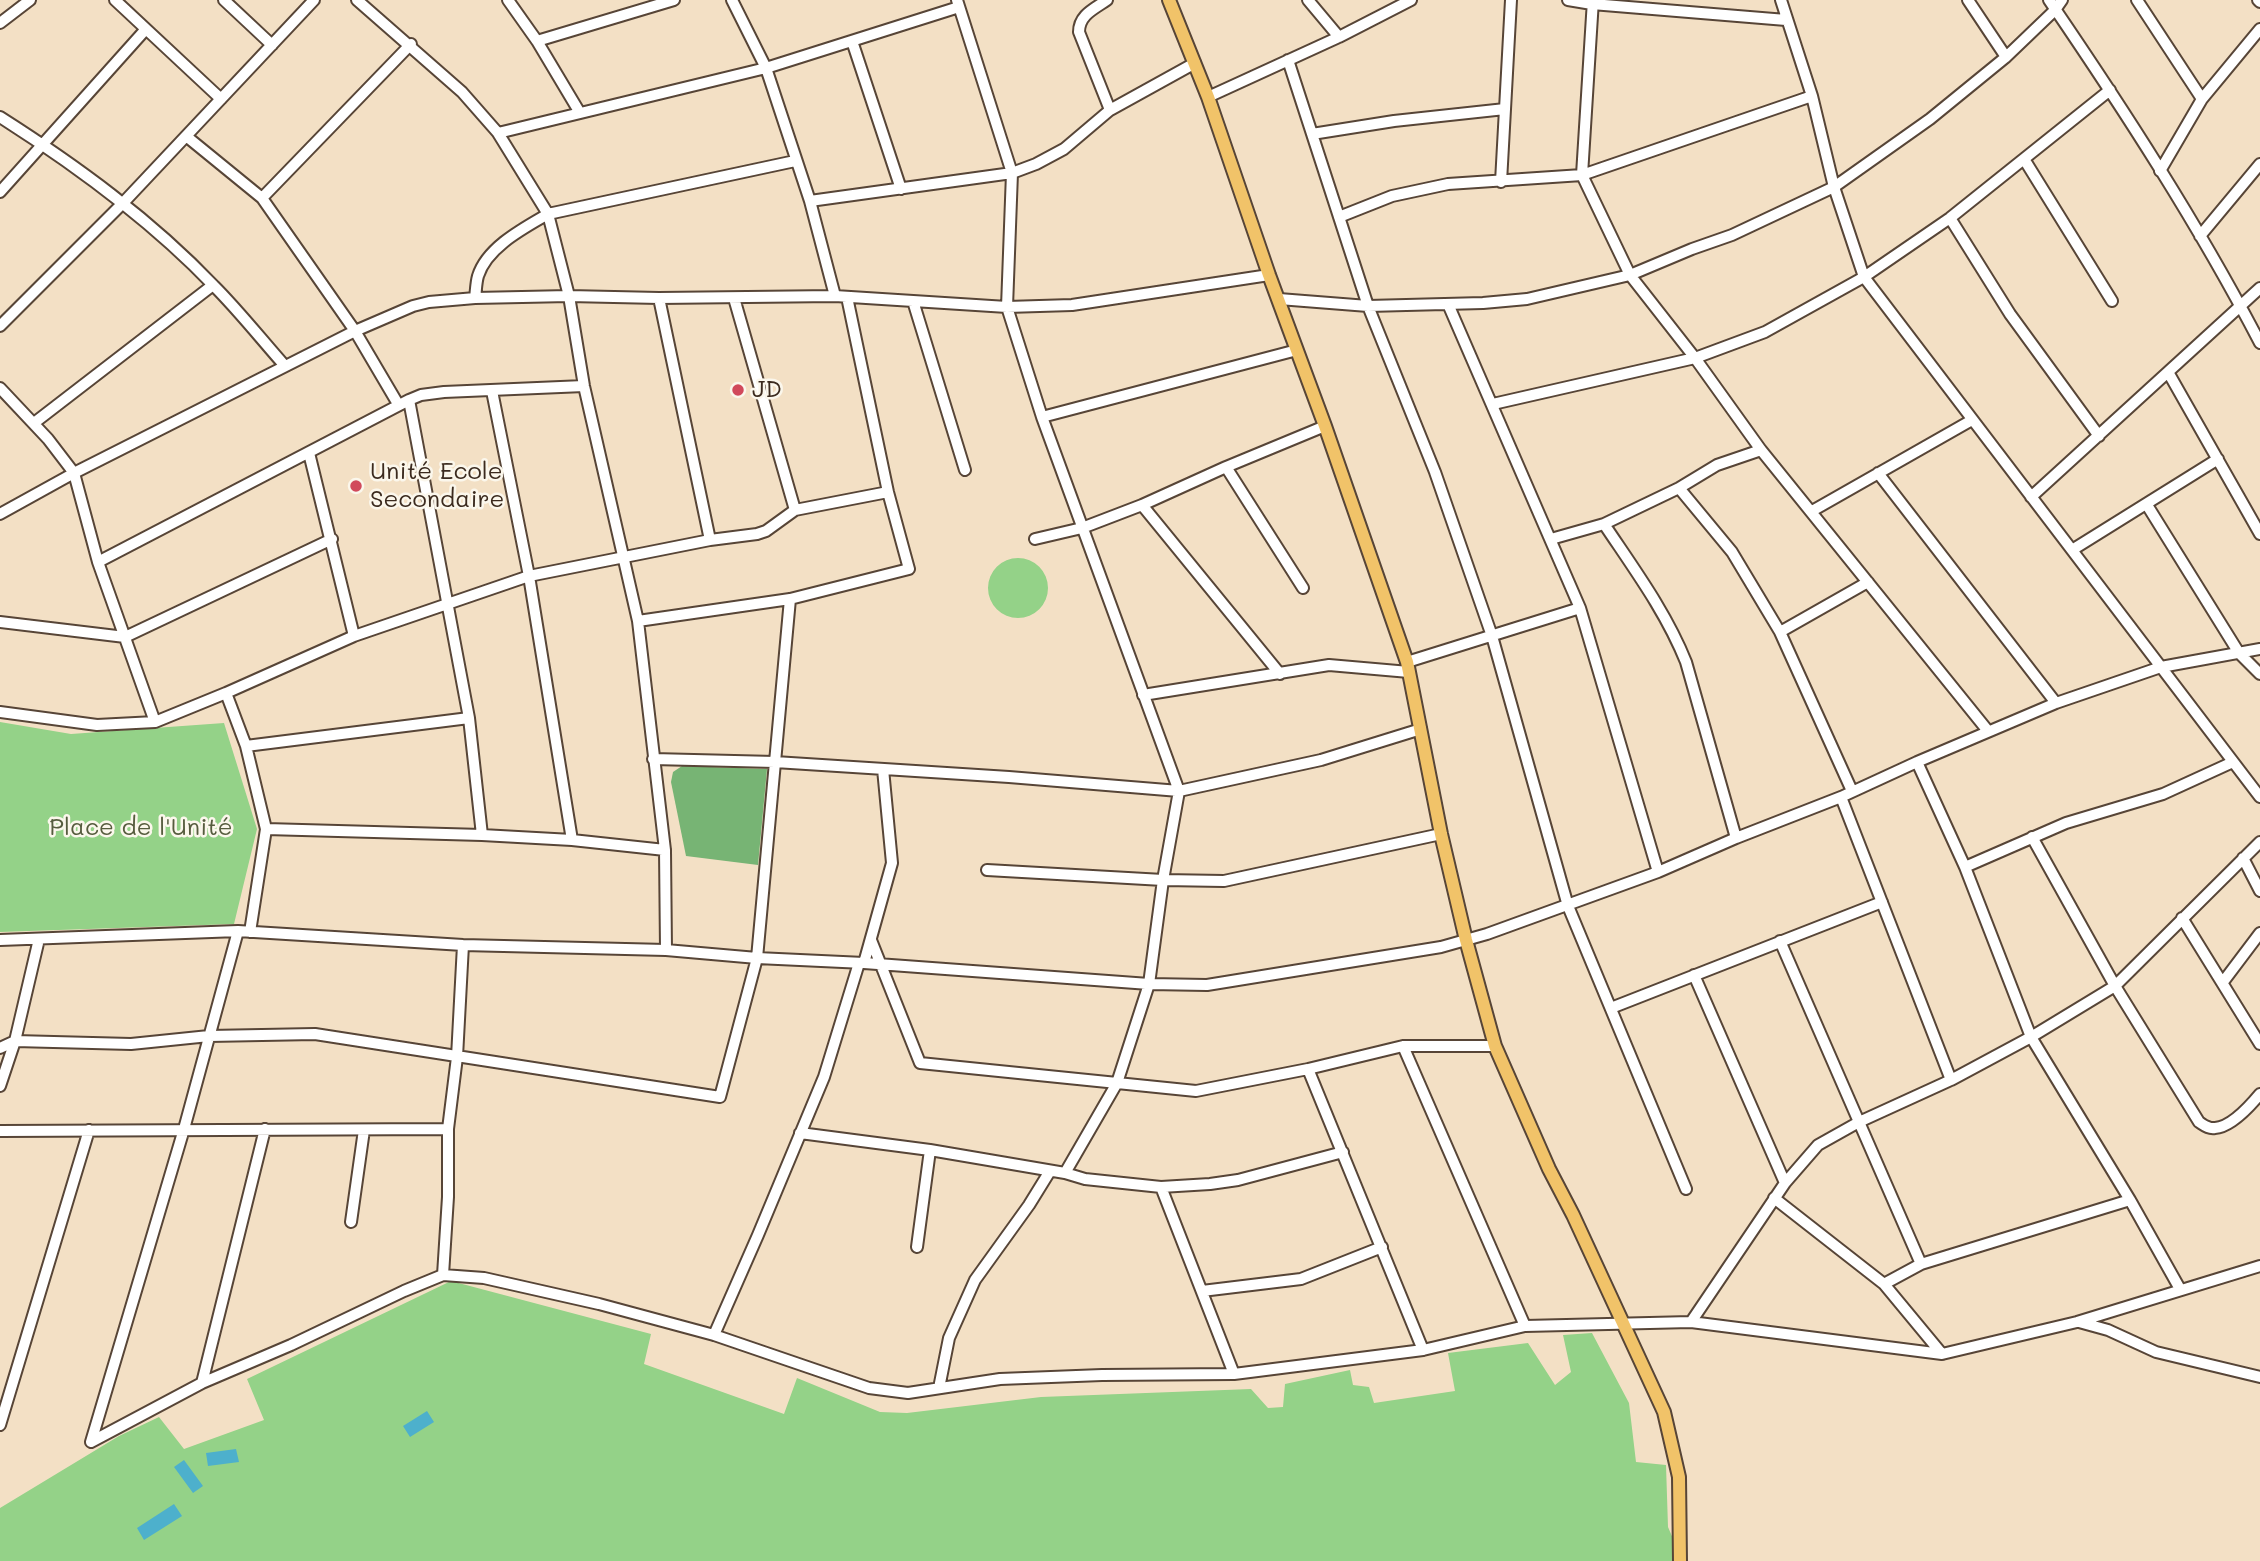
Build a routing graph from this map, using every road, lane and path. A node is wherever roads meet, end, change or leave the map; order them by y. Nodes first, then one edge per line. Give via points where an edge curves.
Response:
1 (30, 0) edge
2 (115, 0) edge
3 (223, 0) edge
4 (314, 0) edge
5 (357, 0) edge
6 (508, 0) edge
7 (674, 0) edge
8 (732, 0) edge
9 (1107, 0) edge
10 (1169, 0) edge
11 (1308, 0) edge
12 (1411, 0) edge
13 (1511, 0) edge
14 (1568, 0) edge
15 (1781, 0) edge
16 (1968, 0) edge
17 (2137, 0) edge
18 (1593, 2) edge
19 (958, 3) edge
20 (2055, 3) edge
21 (1390, 5) edge
22 (1786, 20) junction
23 (0, 23) edge
24 (146, 29) junction
25 (2260, 29) edge
26 (1339, 37) junction
27 (537, 41) junction
28 (852, 41) junction
29 (411, 44) junction
30 (272, 45) junction
31 (2006, 57) junction
32 (1288, 60) junction
33 (1195, 63) junction
34 (766, 68) junction
35 (2110, 90) junction
36 (1812, 96) junction
37 (1209, 97) junction
38 (221, 99) junction
39 (2202, 99) junction
40 (1505, 109) junction
41 (1110, 110) junction
42 (580, 113) junction
43 (0, 117) edge
44 (498, 133) junction
45 (1312, 134) junction
46 (186, 136) junction
47 (43, 145) junction
48 (2024, 159) junction
49 (795, 161) junction
50 (2260, 164) edge
51 (2160, 171) junction
52 (1012, 173) junction
53 (1582, 175) junction
54 (1501, 181) junction
55 (1834, 187) junction
56 (901, 189) junction
57 (0, 192) edge
58 (262, 198) junction
59 (810, 201) junction
60 (123, 203) junction
61 (548, 214) junction
62 (1339, 217) junction
63 (1950, 218) junction
64 (2200, 236) junction
65 (1269, 275) junction
66 (1630, 275) junction
67 (1864, 277) junction
68 (213, 285) junction
69 (2260, 288) edge
70 (569, 296) junction
71 (835, 296) junction
72 (847, 297) junction
73 (475, 298) junction
74 (659, 298) junction
75 (734, 298) junction
76 (1279, 299) junction
77 (914, 301) junction
78 (2112, 301) dead end
79 (1448, 304) junction
80 (1368, 306) junction
81 (2241, 306) junction
82 (1007, 307) junction
83 (0, 326) edge
84 (355, 331) junction
85 (2260, 343) edge
86 (1297, 350) junction
87 (1695, 358) junction
88 (285, 366) junction
89 (2168, 372) junction
90 (584, 386) junction
91 (0, 388) edge
92 (492, 391) junction
93 (404, 402) junction
94 (1493, 404) junction
95 (1041, 416) junction
96 (1972, 420) junction
97 (34, 423) junction
98 (1325, 426) junction
99 (2099, 436) junction
100 (1761, 450) junction
101 (309, 453) junction
102 (2218, 459) junction
103 (1226, 467) junction
104 (965, 470) dead end
105 (74, 473) junction
106 (1878, 473) junction
107 (1679, 488) junction
108 (888, 492) junction
109 (2031, 497) junction
110 (1142, 505) junction
111 (2147, 505) junction
112 (795, 510) junction
113 (1812, 511) junction
114 (0, 514) edge
115 (1604, 524) junction
116 (1082, 528) junction
117 (2260, 534) edge
118 (332, 539) junction
119 (1035, 539) dead end
120 (1551, 539) junction
121 (710, 540) junction
122 (2072, 550) junction
123 (623, 557) junction
124 (98, 562) junction
125 (529, 576) junction
126 (1868, 582) junction
127 (1303, 588) dead end
128 (790, 599) junction
129 (446, 604) junction
130 (1580, 608) junction
131 (638, 621) junction
132 (0, 622) edge
133 (1780, 632) junction
134 (354, 636) junction
135 (1492, 636) junction
136 (125, 638) junction
137 (2260, 649) edge
138 (2239, 653) junction
139 (1408, 667) junction
140 (2161, 667) junction
141 (1280, 674) junction
142 (2260, 674) edge
143 (226, 693) junction
144 (1143, 695) junction
145 (2056, 703) junction
146 (0, 712) edge
147 (469, 718) junction
148 (155, 722) junction
149 (1421, 729) junction
150 (1988, 731) junction
151 (246, 746) junction
152 (653, 759) junction
153 (775, 762) junction
154 (1917, 762) junction
155 (2233, 762) junction
156 (883, 769) junction
157 (1179, 791) junction
158 (1846, 794) junction
159 (2260, 797) edge
160 (266, 829) junction
161 (1441, 834) junction
162 (482, 835) junction
163 (2032, 837) junction
164 (1736, 838) junction
165 (572, 840) junction
166 (2260, 842) edge
167 (665, 850) junction
168 (2243, 858) junction
169 (1965, 867) junction
170 (987, 870) dead end
171 (1658, 872) junction
172 (1163, 880) junction
173 (2260, 891) edge
174 (1882, 902) junction
175 (1568, 906) junction
176 (2182, 918) junction
177 (238, 931) junction
178 (250, 932) junction
179 (2260, 933) edge
180 (39, 939) junction
181 (0, 940) edge
182 (871, 940) junction
183 (1465, 940) junction
184 (1780, 942) junction
185 (463, 945) junction
186 (666, 950) junction
187 (757, 958) junction
188 (861, 963) junction
189 (881, 965) junction
190 (1694, 975) junction
191 (2223, 982) junction
192 (1149, 984) junction
193 (2115, 986) junction
194 (1611, 1008) junction
195 (209, 1036) junction
196 (2031, 1037) junction
197 (15, 1041) junction
198 (2260, 1044) edge
199 (1403, 1046) junction
200 (1496, 1046) junction
201 (0, 1048) edge
202 (457, 1057) junction
203 (1308, 1069) junction
204 (1951, 1080) junction
205 (1117, 1083) junction
206 (0, 1086) edge
207 (2260, 1094) edge
208 (1859, 1122) junction
209 (184, 1129) junction
210 (265, 1129) junction
211 (448, 1129) junction
212 (89, 1130) junction
213 (365, 1130) junction
214 (0, 1131) edge
215 (800, 1133) junction
216 (930, 1150) junction
217 (1343, 1152) junction
218 (1050, 1171) junction
219 (1065, 1173) junction
220 (1784, 1183) junction
221 (1161, 1187) junction
222 (1686, 1189) dead end
223 (1774, 1198) junction
224 (2130, 1200) junction
225 (351, 1222) dead end
226 (917, 1247) dead end
227 (1382, 1247) junction
228 (1921, 1264) junction
229 (2260, 1266) edge
230 (443, 1275) junction
231 (1884, 1284) junction
232 (2180, 1289) junction
233 (1202, 1291) junction
234 (1691, 1322) junction
235 (2077, 1322) junction
236 (1624, 1323) junction
237 (1525, 1326) junction
238 (714, 1335) junction
239 (1423, 1350) junction
240 (1942, 1354) junction
241 (1234, 1374) junction
242 (2260, 1377) edge
243 (202, 1383) junction
244 (939, 1388) junction
245 (0, 1425) edge
246 (1680, 1561) edge

1 - 23 street
2 - 24 street
3 - 30 street
4 - 30 street
5 - 29 street
6 - 27 street
7 - 27 street
8 - 34 street
9 - 41 street via 1085,16 1079,32
10 - 33 main road
11 - 26 street
12 - 21 street
13 - 40 street
14 - 18 street
15 - 22 street
16 - 31 street
17 - 39 street
18 - 22 street
18 - 53 street
19 - 28 street
19 - 52 street
20 - 31 street
20 - 35 street
21 - 26 street
22 - 36 street
24 - 38 street
24 - 47 street
25 - 39 street
26 - 32 street
27 - 42 street
28 - 34 street
28 - 56 street
29 - 44 street
29 - 58 street
30 - 38 street
31 - 55 street via 1930,119
32 - 37 street
32 - 45 street
33 - 37 main road
33 - 41 street
34 - 42 street
34 - 49 street
35 - 48 street
35 - 51 street
36 - 53 street
36 - 55 street
37 - 65 main road
38 - 46 street
39 - 51 street
40 - 45 street
40 - 54 street
41 - 52 street via 1064,149
42 - 44 street
43 - 47 street
44 - 61 street
45 - 62 street
46 - 58 street
46 - 60 street
47 - 57 street
47 - 60 street
48 - 63 street
48 - 78 street
49 - 59 street
49 - 61 street
50 - 64 street
51 - 64 street
52 - 56 street
52 - 82 street
53 - 54 street
53 - 66 street
54 - 62 street via 1420,189
55 - 66 street via 1732,235
55 - 67 street
56 - 59 street
58 - 84 street
59 - 71 street
60 - 68 street
60 - 83 street
61 - 70 street
61 - 73 street via 491,255 481,267
62 - 80 street
63 - 67 street
63 - 99 street via 2010,314
64 - 81 street
65 - 76 main road
65 - 82 street via 1072,305
66 - 79 street via 1527,299
66 - 87 street
67 - 87 street via 1765,332
67 - 96 street
68 - 88 street
68 - 97 street
69 - 81 street
70 - 73 street
70 - 74 street
70 - 90 street
71 - 72 street
71 - 75 street
72 - 77 street
72 - 108 street
73 - 84 street via 413,306
74 - 75 street
74 - 121 street
75 - 112 street
76 - 80 street
76 - 86 main road
77 - 82 street
77 - 104 street
79 - 80 street
79 - 94 street
80 - 135 street
81 - 85 street
81 - 89 street
82 - 95 street
84 - 88 street
84 - 93 street
86 - 95 street
86 - 98 main road
87 - 94 street
87 - 100 street
88 - 105 street
89 - 99 street
89 - 102 street
90 - 92 street
90 - 123 street
91 - 97 street
92 - 93 street via 444,392
92 - 125 street
93 - 101 street
93 - 129 street
94 - 120 street
95 - 116 street
96 - 106 street
96 - 109 street
97 - 105 street
98 - 103 street
98 - 139 main road
99 - 109 street
100 - 107 street via 1717,465
100 - 113 street
101 - 118 street
101 - 124 street
102 - 111 street
102 - 117 street
103 - 110 street
103 - 127 street
105 - 114 street
105 - 124 street
106 - 113 street
106 - 145 street
107 - 115 street
107 - 133 street via 1732,552
108 - 112 street
108 - 128 street via 909,569
109 - 122 street
110 - 116 street
110 - 141 street
111 - 122 street
111 - 138 street
112 - 121 street via 766,531
113 - 126 street
115 - 120 street
115 - 164 street via 1678,642
116 - 119 street
116 - 144 street
118 - 134 street
118 - 136 street
120 - 130 street
121 - 123 street
122 - 140 street
123 - 125 street
123 - 131 street
124 - 136 street
125 - 129 street
125 - 165 street
126 - 133 street
126 - 150 street
128 - 131 street
128 - 153 street
129 - 134 street
129 - 147 street
130 - 135 street
130 - 171 street
131 - 152 street
132 - 136 street
133 - 158 street
134 - 143 street
135 - 139 street
135 - 175 street
136 - 148 street
137 - 138 street
138 - 140 street
138 - 142 street
139 - 141 street via 1329,665
139 - 149 main road
140 - 145 street
140 - 155 street
141 - 144 street
143 - 148 street
143 - 151 street
144 - 157 street
145 - 150 street
146 - 148 street via 97,725
147 - 151 street
147 - 162 street
149 - 157 street via 1321,761
149 - 161 main road
150 - 154 street
151 - 160 street
152 - 153 street
152 - 167 street
153 - 156 street
153 - 187 street
154 - 158 street
154 - 169 street
155 - 159 street
155 - 163 street via 2163,794
156 - 157 street
156 - 182 street via 892,863
157 - 172 street
158 - 164 street
158 - 174 street
160 - 162 street
160 - 178 street
161 - 172 street via 1224,881
161 - 183 main road
162 - 165 street
163 - 169 street
163 - 193 street
164 - 171 street
165 - 167 street
166 - 168 street
167 - 186 street
168 - 173 street
168 - 176 street
169 - 196 street
170 - 172 street
171 - 175 street
172 - 192 street
174 - 184 street
174 - 204 street
175 - 183 street
175 - 194 street
176 - 191 street
176 - 193 street
177 - 178 street
177 - 180 street
177 - 195 street
178 - 185 street
179 - 191 street
180 - 181 street
180 - 197 street
182 - 188 street
182 - 189 street
183 - 192 street via 1207,985
183 - 200 main road
184 - 190 street
184 - 208 street
185 - 186 street
185 - 202 street
186 - 187 street
187 - 188 street
187 - 202 street via 720,1097
188 - 189 street
188 - 215 street via 824,1077
189 - 192 street
189 - 205 street via 920,1063
190 - 194 street
190 - 220 street
191 - 198 street
192 - 205 street
193 - 196 street
193 - 207 street via 2199,1122 2216,1128 2229,1123
194 - 222 street
195 - 197 street via 131,1044
195 - 202 street via 315,1034
195 - 209 street
196 - 204 street
196 - 224 street
197 - 201 street
197 - 206 street
199 - 200 street
199 - 203 street
199 - 237 street
200 - 236 main road
202 - 211 street
203 - 205 street via 1196,1091
203 - 217 street
204 - 208 street
205 - 219 street
208 - 220 street via 1818,1145
208 - 228 street
209 - 210 street
209 - 212 street
209 - 243 street via 91,1442
210 - 213 street
210 - 243 street
211 - 213 street
211 - 230 street
212 - 214 street
212 - 245 street
213 - 225 street
215 - 216 street
215 - 238 street
216 - 218 street
216 - 226 street
217 - 221 street via 1238,1180
217 - 227 street
218 - 219 street
218 - 244 street via 975,1280 949,1338
219 - 221 street
220 - 223 street
221 - 233 street
223 - 231 street
223 - 234 street
224 - 228 street
224 - 232 street
227 - 233 street via 1301,1279
227 - 239 street
228 - 231 street
229 - 232 street
230 - 238 street via 497,1281
230 - 243 street
231 - 240 street
232 - 235 street
233 - 241 street
234 - 236 street
234 - 240 street
235 - 240 street
235 - 242 street via 2157,1352
236 - 237 street
236 - 246 main road via 1660,1400 1672,1438 1679,1477
237 - 239 street
238 - 244 street via 869,1388 908,1393
239 - 241 street
241 - 244 street via 1039,1377

